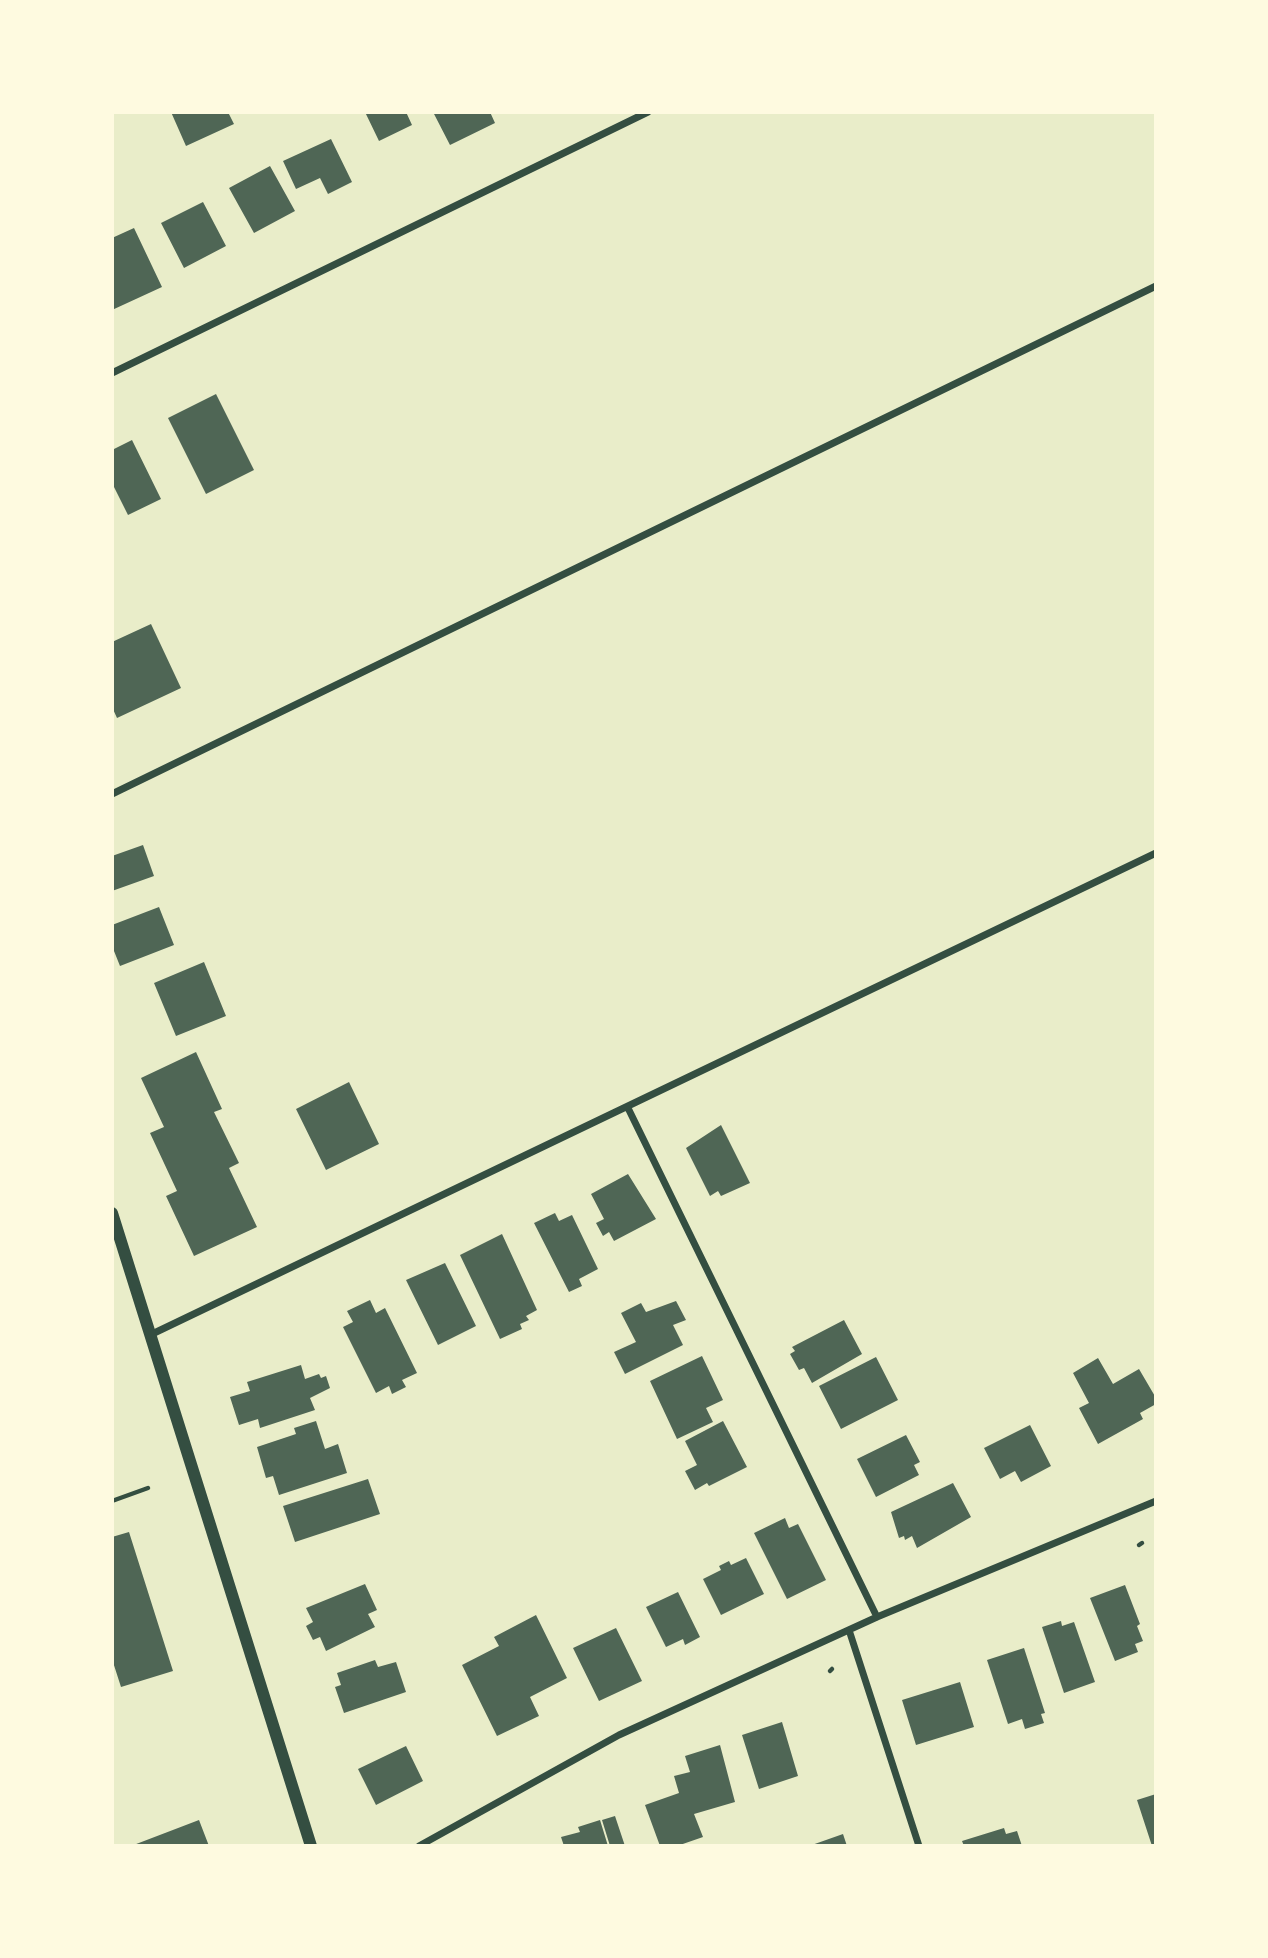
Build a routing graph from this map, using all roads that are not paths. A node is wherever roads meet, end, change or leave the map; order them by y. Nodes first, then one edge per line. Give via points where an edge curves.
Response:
1 (648, 112) edge
2 (1156, 286) edge
3 (112, 373) edge
4 (112, 794) edge
5 (1156, 853) edge
6 (628, 1108) junction
7 (112, 1213) edge
8 (150, 1335) junction
9 (1156, 1501) edge
10 (877, 1617) junction
11 (849, 1630) junction
12 (311, 1846) edge
13 (419, 1846) edge
14 (919, 1846) edge

1 - 3 street
2 - 4 street
5 - 6 street
6 - 8 street
6 - 10 street
7 - 8 street
8 - 12 street
9 - 10 street
10 - 11 street
11 - 13 street via 619,1735
11 - 14 street

